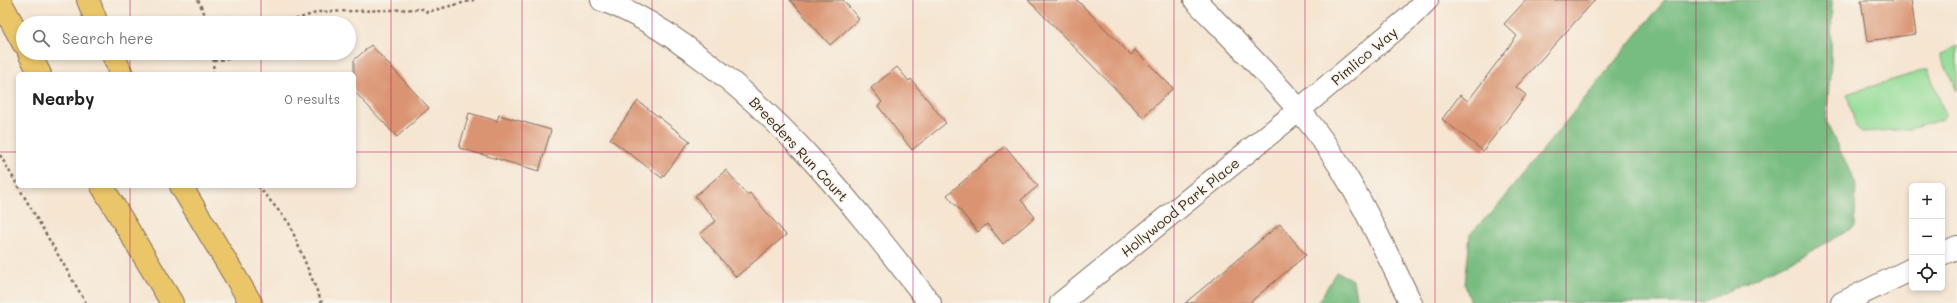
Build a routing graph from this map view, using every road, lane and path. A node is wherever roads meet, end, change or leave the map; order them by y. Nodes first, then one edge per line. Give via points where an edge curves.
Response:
1 (88, 0) edge
2 (198, 0) edge
3 (474, 0) edge
4 (602, 0) edge
5 (1195, 0) edge
6 (1426, 0) edge
7 (0, 1) edge
8 (94, 16) edge
9 (206, 16) edge
10 (306, 16) edge
11 (16, 30) edge
12 (32, 60) edge
13 (115, 60) edge
14 (220, 60) edge
15 (214, 61) joint
16 (39, 72) edge
17 (121, 72) edge
18 (213, 72) edge
19 (1300, 110) junction
20 (0, 155) edge
21 (16, 183) edge
22 (19, 188) edge
23 (103, 188) edge
24 (182, 188) edge
25 (260, 188) edge
26 (1957, 247) edge
27 (1945, 253) edge
28 (1909, 270) edge
29 (86, 303) edge
30 (172, 303) edge
31 (251, 303) edge
32 (322, 303) edge
33 (930, 303) edge
34 (1061, 303) edge
35 (1411, 303) edge
36 (1842, 303) edge

1 - 8 main road
2 - 9 path
3 - 10 path via 426,12 424,9 319,12
4 - 33 street, Breeders Run Court via 620,6 668,34 714,66 764,108 812,158
5 - 19 street
6 - 19 street, Pimlico Way via 1410,17
7 - 11 main road
12 - 16 main road
13 - 17 main road
14 - 15 path
15 - 18 path
19 - 34 street, Hollywood Park Place
19 - 35 street via 1332,154 1363,205
20 - 21 path
22 - 29 path
23 - 30 main road
24 - 31 main road
25 - 32 path via 289,223
26 - 27 street
28 - 36 street

